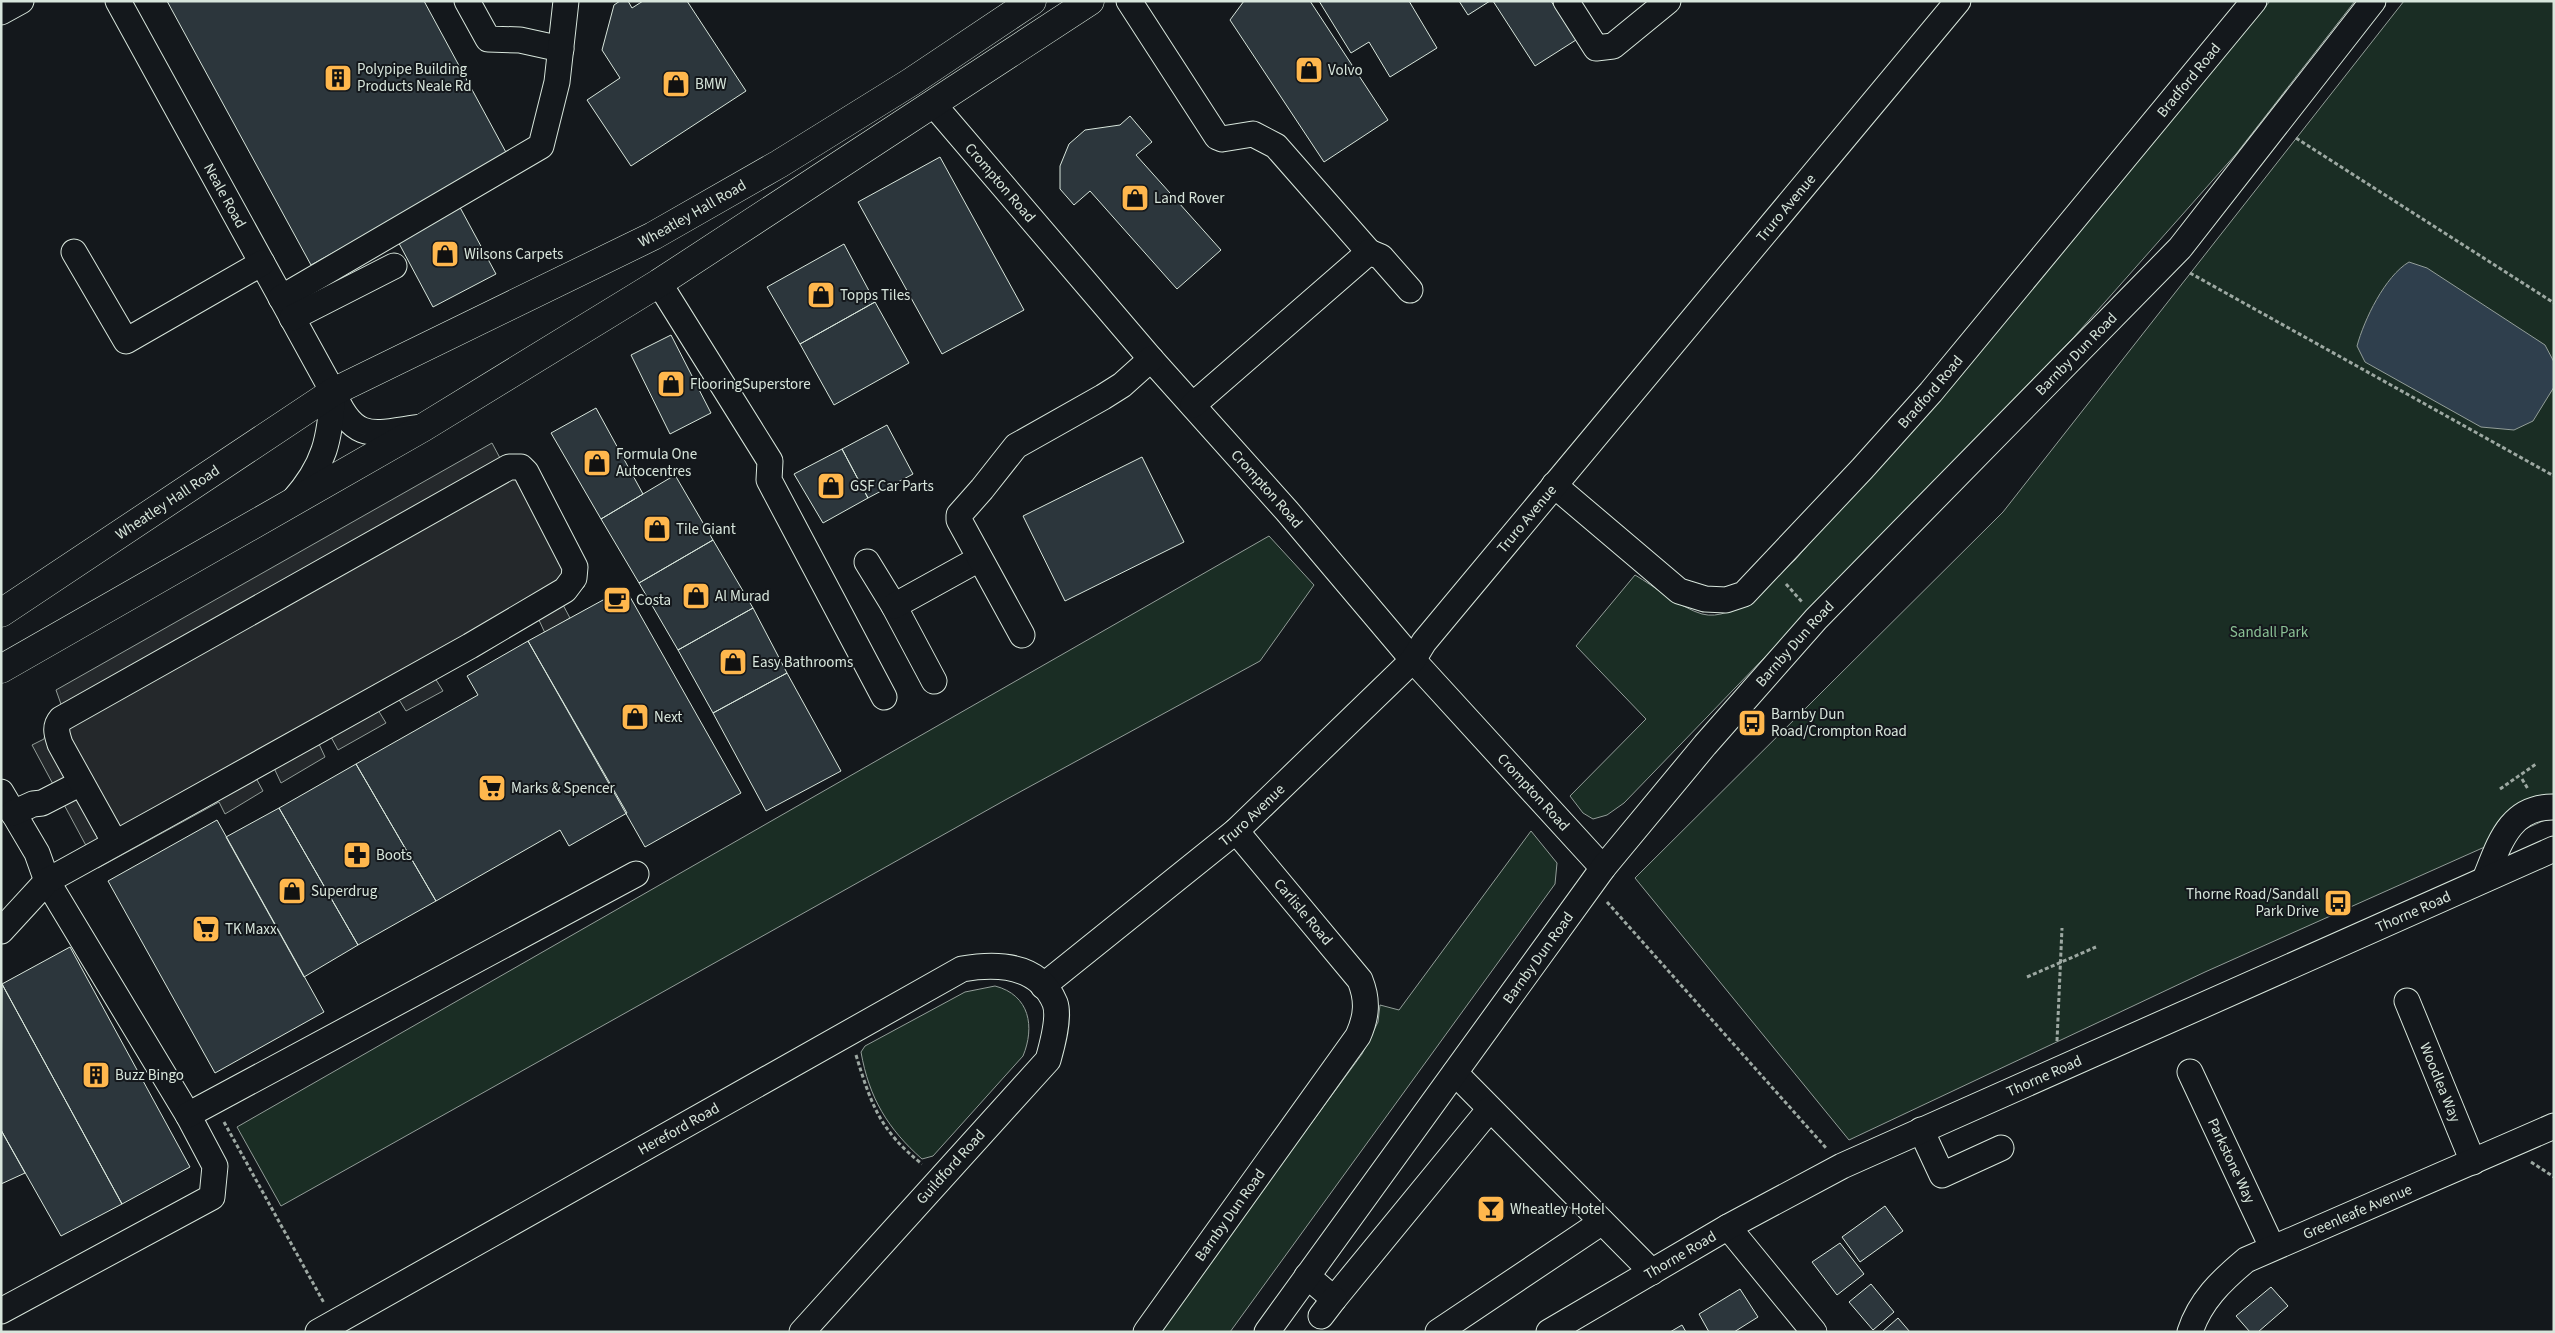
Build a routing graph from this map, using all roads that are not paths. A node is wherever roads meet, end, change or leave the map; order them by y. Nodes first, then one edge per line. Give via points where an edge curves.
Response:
1 (22, 1) edge
2 (118, 1) edge
3 (467, 1) edge
4 (566, 1) edge
5 (1032, 1) edge
6 (1090, 1) edge
7 (1129, 1) edge
8 (1566, 1) edge
9 (1668, 1) edge
10 (1958, 1) edge
11 (2254, 1) edge
12 (2373, 1) edge
13 (1, 12) edge
14 (560, 49) junction
15 (934, 105) junction
16 (74, 252) dead end
17 (1369, 252) junction
18 (262, 263) junction
19 (394, 266) dead end
20 (659, 283) junction
21 (1410, 290) dead end
22 (287, 308) junction
23 (1152, 359) junction
24 (333, 392) junction
25 (1194, 405) junction
26 (424, 427) junction
27 (1554, 485) junction
28 (290, 505) junction
29 (979, 558) junction
30 (867, 562) dead end
31 (894, 606) junction
32 (1, 613) edge
33 (1022, 635) dead end
34 (1413, 660) junction
35 (7, 668) edge
36 (934, 681) dead end
37 (884, 697) dead end
38 (81, 783) junction
39 (2554, 807) edge
40 (9, 816) edge
41 (1236, 831) junction
42 (116, 843) junction
43 (2554, 849) edge
44 (636, 874) dead end
45 (1597, 876) junction
46 (2485, 879) junction
47 (47, 881) junction
48 (1, 931) edge
49 (1043, 986) junction
50 (1366, 995) joint
51 (2407, 1001) dead end
52 (2190, 1072) dead end
53 (1455, 1073) junction
54 (1489, 1110) junction
55 (188, 1115) junction
56 (2554, 1126) edge
57 (1921, 1130) junction
58 (2002, 1148) dead end
59 (2473, 1162) junction
60 (1602, 1222) junction
61 (1728, 1227) junction
62 (2272, 1247) junction
63 (1652, 1272) junction
64 (1307, 1276) junction
65 (1, 1311) edge
66 (326, 1327) edge
67 (802, 1332) edge
68 (1146, 1332) edge
69 (1267, 1332) edge
70 (1438, 1332) edge
71 (1549, 1332) edge
72 (1814, 1332) edge
73 (2190, 1332) edge

1 - 13 street
2 - 18 street, Neale Road
3 - 14 street via 488,39 520,40
4 - 14 street
5 - 24 highway, Wheatley Hall Road via 911,82 779,164 653,236
6 - 15 highway
7 - 17 street via 1217,137 1253,134 1276,146
8 - 9 street via 1596,48 1613,46
10 - 27 street, Truro Avenue
11 - 27 street, Bradford Road via 1931,392 1744,594 1726,600 1705,599 1679,591
12 - 45 street, Barnby Dun Road via 2180,248 1816,619 1704,745
14 - 22 street via 557,82 540,146
15 - 20 highway
15 - 23 street, Crompton Road
16 - 18 street via 126,341
17 - 21 street via 1381,257
17 - 25 street
18 - 22 street, Neale Road
19 - 22 street
20 - 26 highway
20 - 37 street via 770,461 769,480
22 - 24 street, Neale Road
23 - 25 street, Crompton Road
23 - 29 street via 1103,398 1010,452 959,515
24 - 26 street via 340,410 354,426 368,434
24 - 28 street via 331,423 323,454 311,481
24 - 32 highway, Wheatley Hall Road
25 - 34 street, Crompton Road
26 - 28 highway
27 - 34 street, Truro Avenue via 1424,642
28 - 35 highway
29 - 31 street
29 - 33 street
30 - 31 street
31 - 36 street
34 - 41 street, Truro Avenue
34 - 45 street, Crompton Road
38 - 40 street
38 - 42 street
38 - 42 street via 56,733 61,719 509,467 521,466 526,472 575,567 574,578 565,590
39 - 46 street via 2539,806 2505,831
40 - 47 street via 37,853
41 - 49 street, Truro Avenue
41 - 50 street, Carlisle Road via 1360,980
42 - 47 street
43 - 46 street, Thorne Road
44 - 55 street
45 - 53 street, Barnby Dun Road
46 - 57 street, Thorne Road
47 - 48 street
47 - 55 street
49 - 66 street, Hereford Road via 1020,969 987,965 962,968
49 - 67 street, Guildford Road via 1055,1004 1054,1036 1048,1060
50 - 68 street, Barnby Dun Road via 1365,1016 1358,1036
51 - 59 street, Woodlea Way
52 - 62 street, Parkstone Way
53 - 54 street
53 - 64 street, Barnby Dun Road
54 - 60 street
54 - 64 street via 1327,1307
55 - 65 street via 215,1166 212,1197
56 - 59 street, Greenleafe Avenue
57 - 58 street via 1942,1175
57 - 61 street, Thorne Road via 1842,1166
59 - 62 street, Greenleafe Avenue
60 - 63 street
60 - 70 street
61 - 63 street, Thorne Road
61 - 72 street
62 - 73 street, Greenleafe Avenue via 2246,1260 2220,1282 2196,1314
63 - 71 street, Thorne Road
64 - 69 street, Barnby Dun Road

